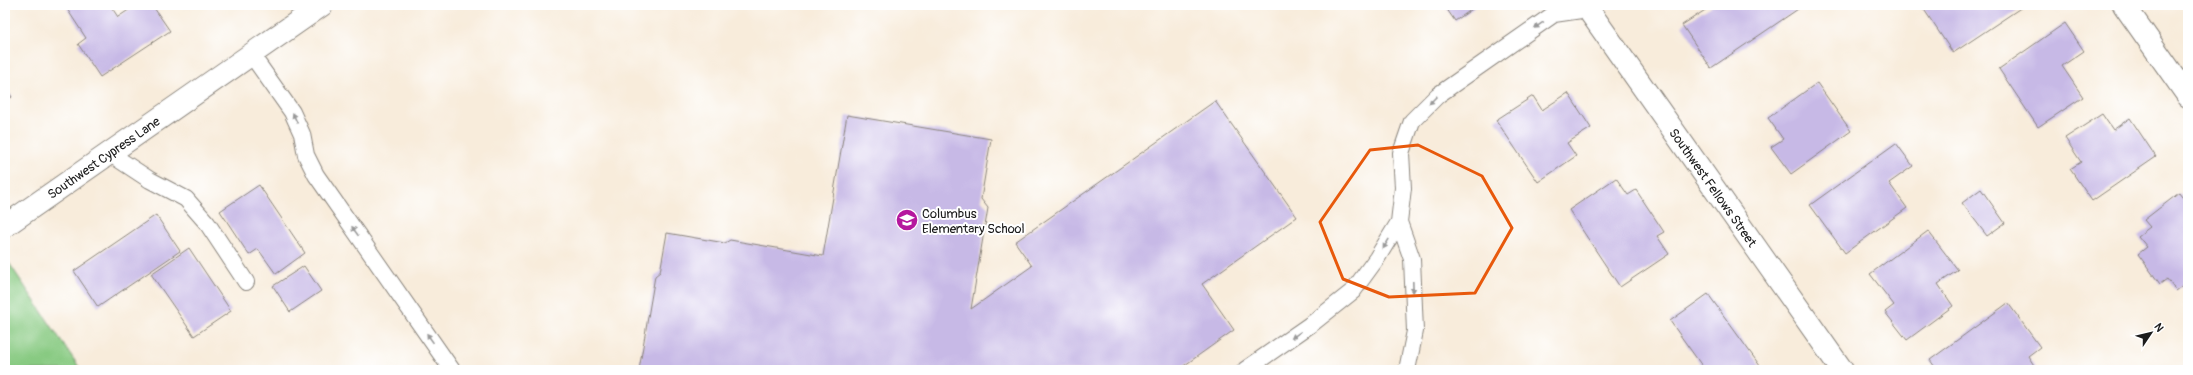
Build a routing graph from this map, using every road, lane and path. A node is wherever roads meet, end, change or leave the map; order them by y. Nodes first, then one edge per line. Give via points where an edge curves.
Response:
1 (322, 5) edge
2 (2124, 5) edge
3 (1589, 6) edge
4 (251, 54) junction
5 (2188, 96) edge
6 (109, 153) junction
7 (1399, 222) junction
8 (5, 226) edge
9 (246, 282) dead end
10 (452, 370) edge
11 (1245, 370) edge
12 (1407, 370) edge
13 (1842, 370) edge

1 - 4 street, Southwest Cypress Lane
2 - 5 street
3 -> 7 lane via 1554,14 1438,95 1412,121 1401,154 1403,188
3 - 13 street, Southwest Fellows Street
4 - 6 street, Southwest Cypress Lane
10 -> 4 lane via 316,175 306,155 302,134 292,112
6 - 8 street, Southwest Cypress Lane
6 - 9 lane via 150,180 186,199 207,223
7 -> 11 lane via 1353,291
7 -> 12 lane via 1412,259 1415,331

